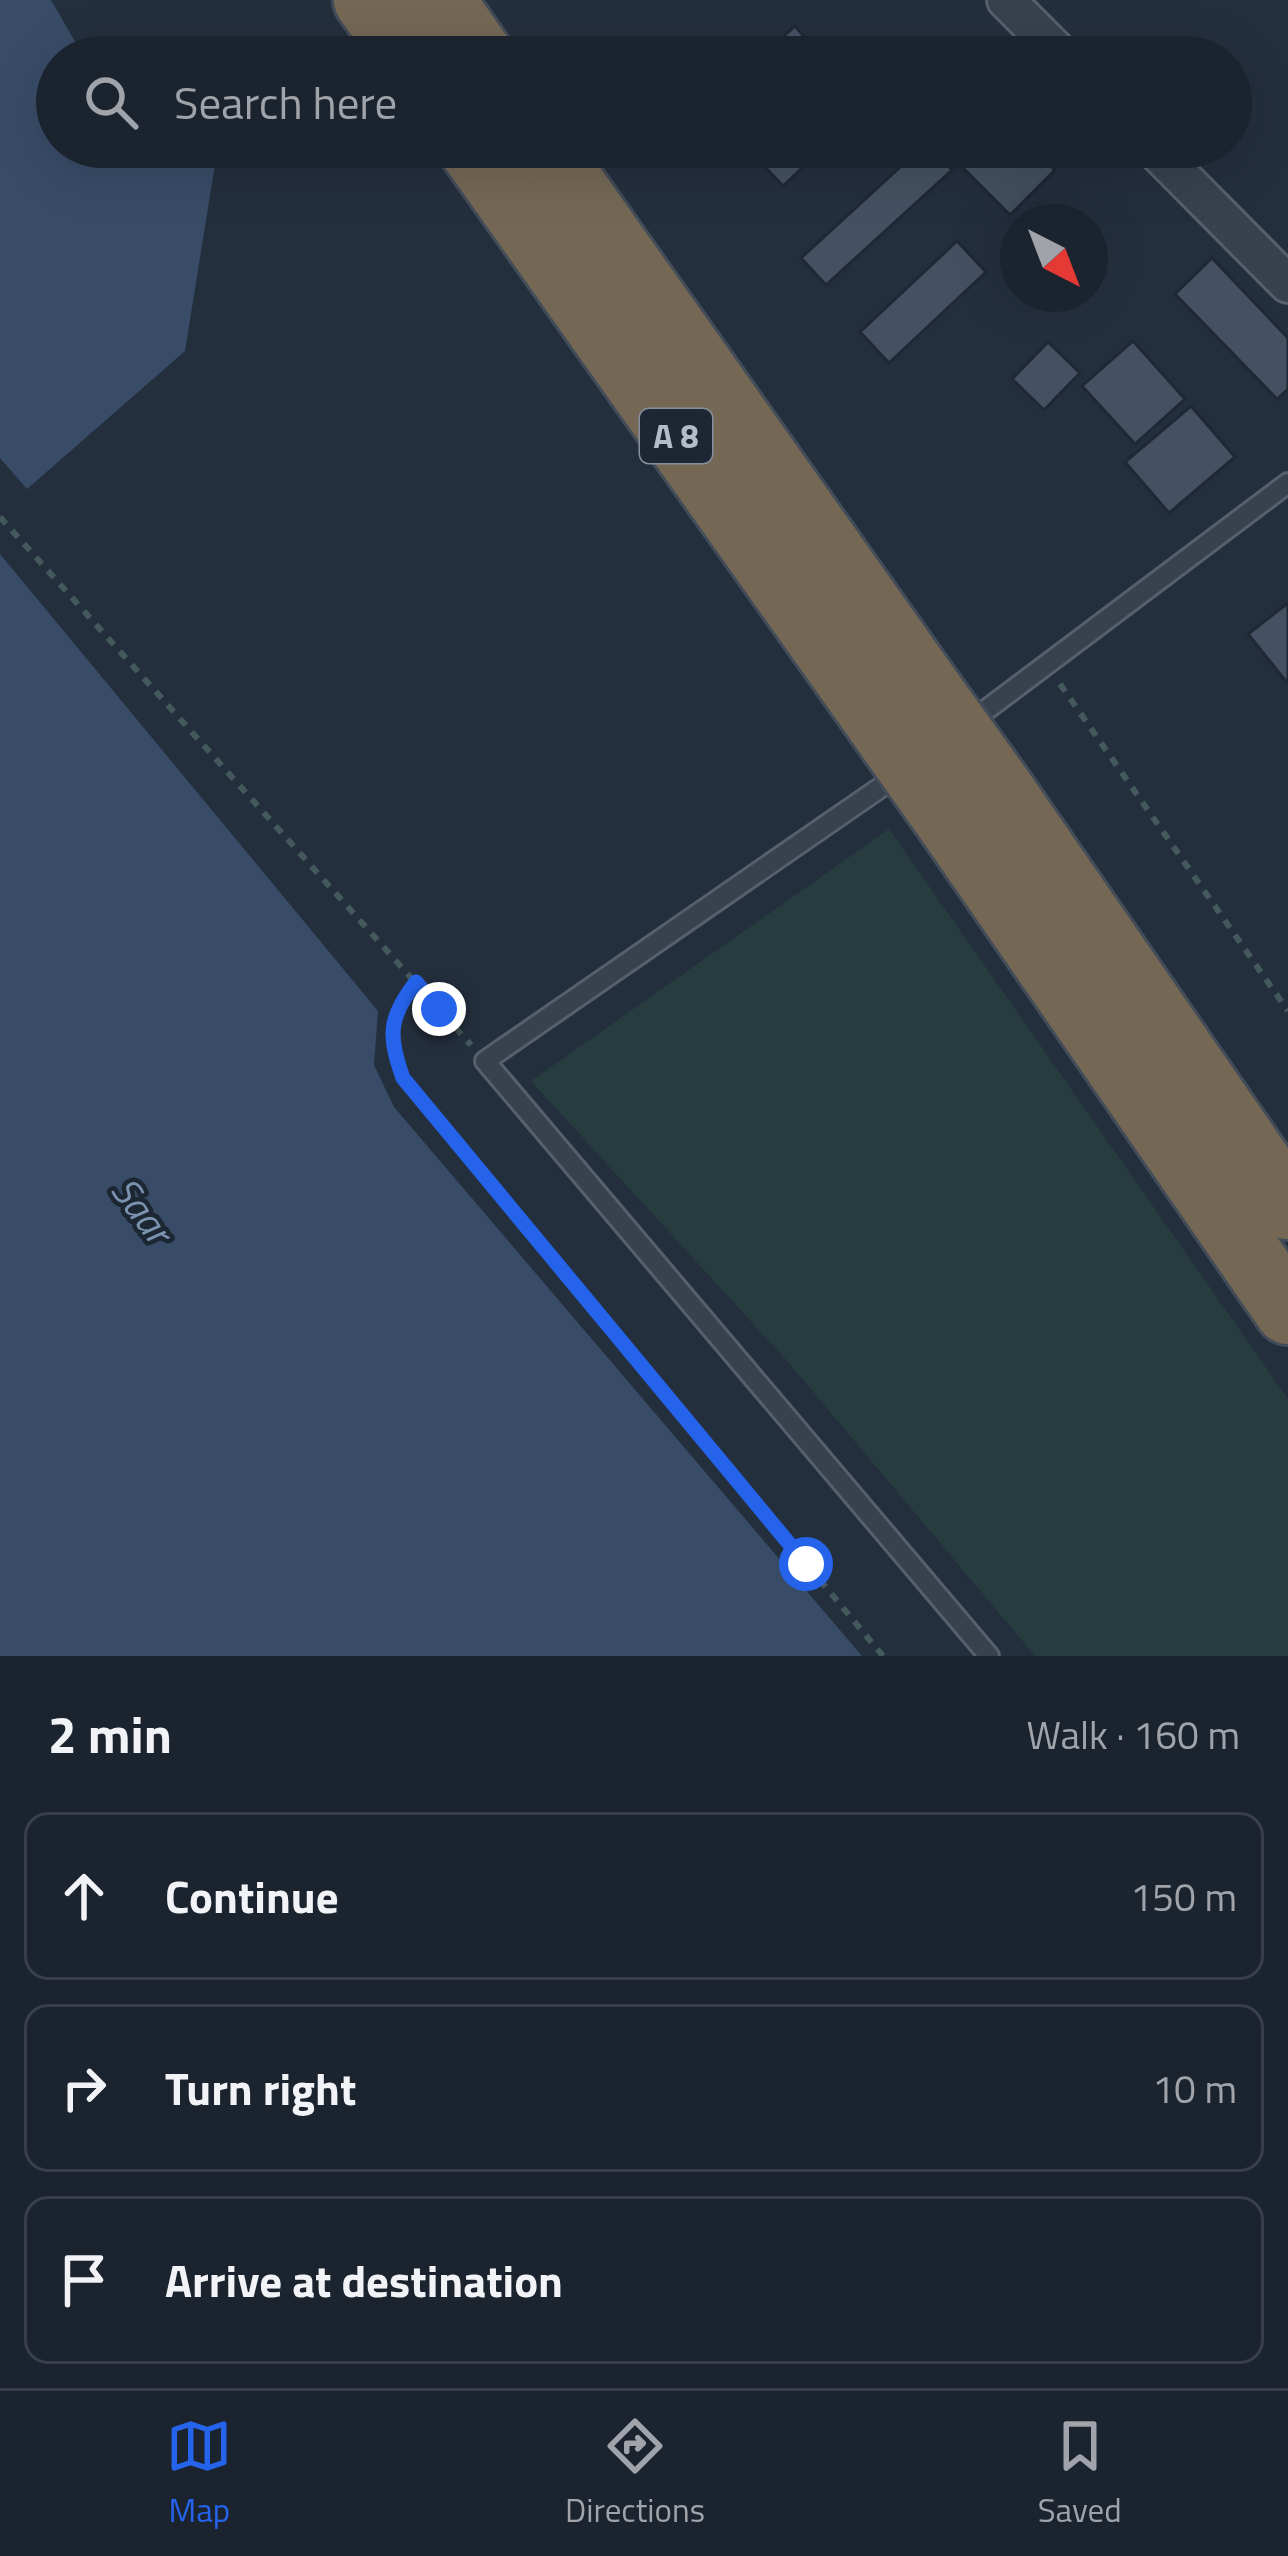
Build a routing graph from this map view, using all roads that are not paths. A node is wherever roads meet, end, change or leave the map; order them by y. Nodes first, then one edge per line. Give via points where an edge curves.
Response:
1 (367, 0) edge
2 (441, 0) edge
3 (1006, 0) edge
4 (392, 36) edge
5 (466, 36) edge
6 (1042, 36) edge
7 (487, 168) edge
8 (558, 168) edge
9 (1173, 168) edge
10 (1288, 284) edge
11 (1288, 483) edge
12 (922, 725) junction
13 (977, 809) junction
14 (1288, 1206) edge
15 (1288, 1311) edge
16 (989, 1656) edge

1 - 4 highway
2 - 5 highway
3 - 6 street
7 - 12 highway, A 8
8 - 12 highway, A 8
9 - 10 street
11 - 12 lane via 1047,665
12 - 13 highway, A 8, bridge
12 - 16 lane via 854,808 485,1061
13 - 14 highway, A 8
13 - 15 highway, A 8

